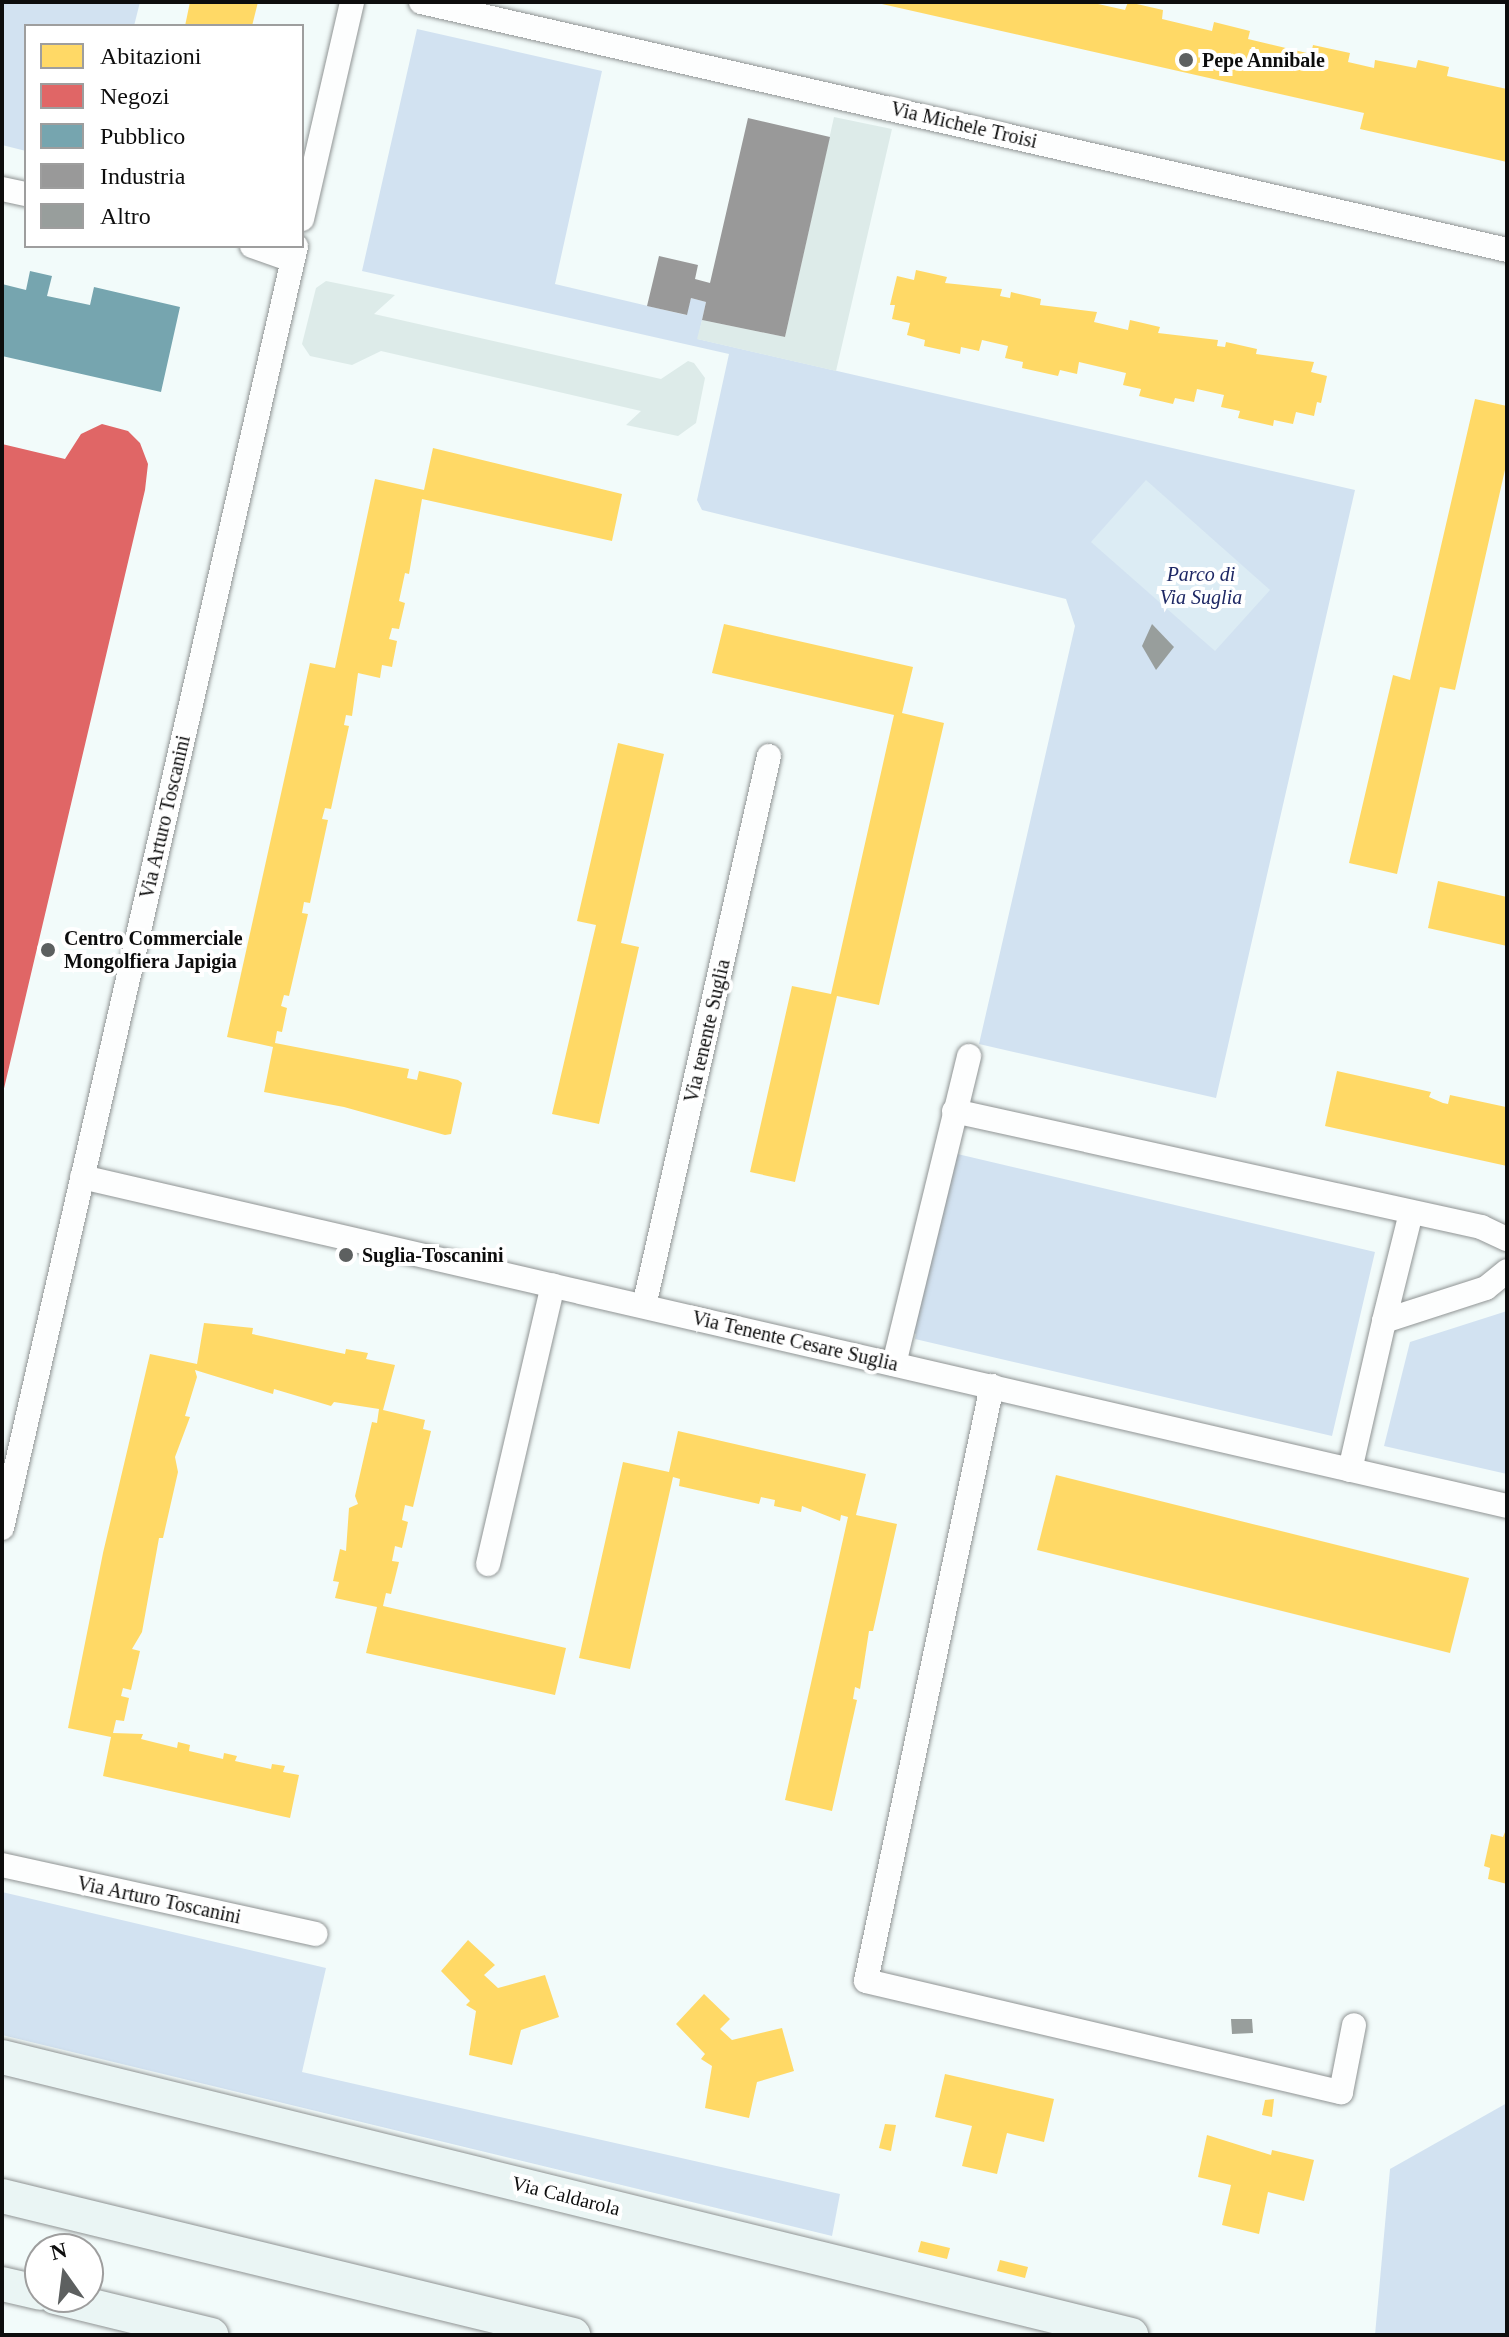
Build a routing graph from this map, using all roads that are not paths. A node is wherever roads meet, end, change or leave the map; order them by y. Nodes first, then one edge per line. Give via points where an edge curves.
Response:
1 (352, 2) edge
2 (421, 2) edge
3 (2, 189) edge
4 (24, 194) edge
5 (304, 210) edge
6 (264, 248) edge
7 (1507, 250) edge
8 (294, 253) edge
9 (769, 756) dead end
10 (969, 1056) dead end
11 (954, 1111) junction
12 (82, 1177) junction
13 (1411, 1213) junction
14 (1507, 1239) edge
15 (1507, 1271) edge
16 (553, 1285) junction
17 (644, 1306) junction
18 (1384, 1321) junction
19 (894, 1364) junction
20 (992, 1386) junction
21 (1350, 1470) junction
22 (1507, 1506) edge
23 (2, 1528) edge
24 (488, 1564) dead end
25 (2, 1865) edge
26 (316, 1934) dead end
27 (1354, 2025) dead end
28 (2, 2057) edge
29 (2, 2196) edge
30 (2, 2284) edge
31 (24, 2289) edge
32 (104, 2309) edge
33 (211, 2335) edge
34 (573, 2335) edge
35 (1131, 2335) edge

1 - 5 street
2 - 7 street, Via Michele Troisi
3 - 4 street
6 - 8 street
8 - 12 street, Via Arturo Toscanini
9 - 17 street, Via tenente Suglia
10 - 11 street
11 - 13 street
11 - 19 street
12 - 16 street, Via Tenente Cesare Suglia
12 - 23 street, Via Arturo Toscanini
13 - 14 street via 1481,1227
13 - 18 street
15 - 18 street via 1486,1288
16 - 17 street, Via Tenente Cesare Suglia
16 - 24 street
17 - 19 street, Via Tenente Cesare Suglia
18 - 21 street
19 - 20 street, Via Tenente Cesare Suglia
20 - 21 street, Via Tenente Cesare Suglia
20 - 27 street via 866,1981 1341,2092
21 - 22 street, Via Tenente Cesare Suglia
25 - 26 street, Via Arturo Toscanini
28 - 35 street, Via Caldarola
29 - 34 street
30 - 31 street
32 - 33 street

